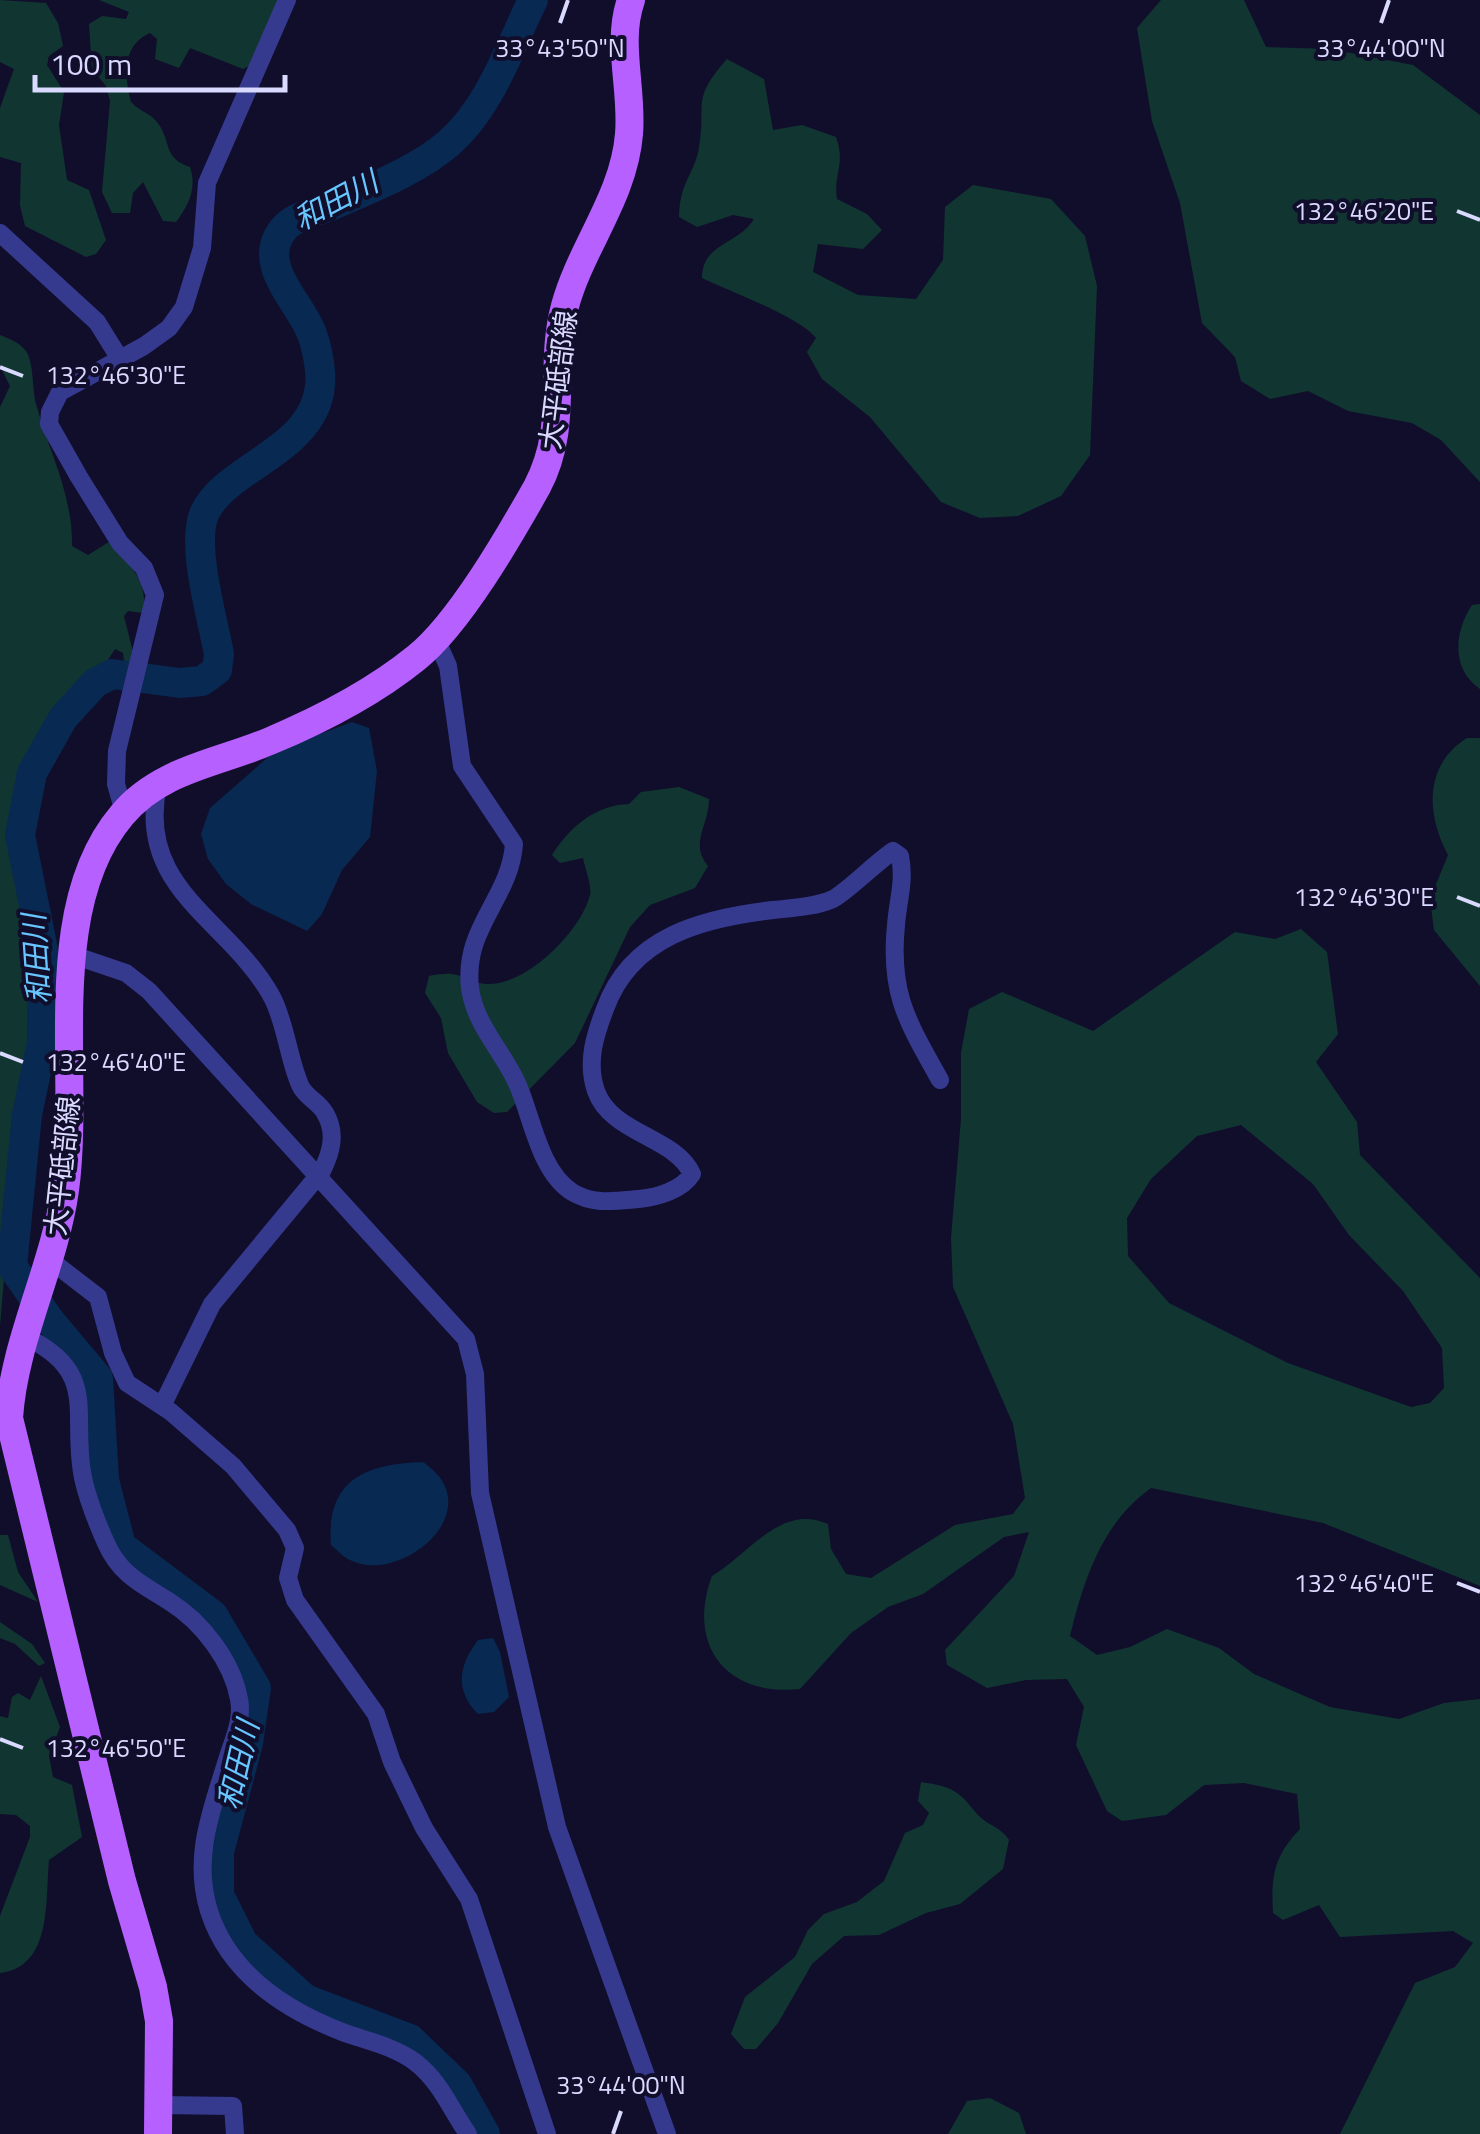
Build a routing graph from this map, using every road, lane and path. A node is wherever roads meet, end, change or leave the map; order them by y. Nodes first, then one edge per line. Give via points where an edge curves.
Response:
1 (287, 0) edge
2 (631, 0) edge
3 (0, 233) edge
4 (120, 359) junction
5 (436, 639) junction
6 (158, 784) junction
7 (124, 812) junction
8 (73, 955) junction
9 (940, 1080) dead end
10 (316, 1177) junction
11 (50, 1260) junction
12 (26, 1337) junction
13 (162, 1406) junction
14 (158, 2105) junction
15 (158, 2134) edge
16 (235, 2134) edge
17 (468, 2134) edge
18 (547, 2134) edge
19 (666, 2134) edge

1 - 4 street via 207,183 202,248 184,307 169,328
2 - 5 main road, 大平砥部線 via 629,136 608,211 564,310 551,456 517,520
3 - 4 street via 97,322
4 - 7 street via 60,392 49,424 155,595 117,751
5 - 6 main road, 大平砥部線 via 350,700 274,739
5 - 9 street via 448,666 462,766 514,844 505,887 472,941 476,1015 570,1191 597,1202 652,1198 686,1184 692,1174 686,1160 619,1119 597,1094 594,1037 613,986 632,962 651,944 690,926 834,898 893,851 905,879 894,983
6 - 7 main road, 大平砥部線
6 - 10 street via 151,815 173,885 247,960 273,1000 301,1090 326,1114 334,1148
7 - 8 main road, 大平砥部線 via 93,860
8 - 10 street via 126,973 149,991
8 - 11 main road, 大平砥部線 via 68,1155
10 - 13 street via 212,1304
10 - 19 street via 466,1340 475,1374 480,1493 557,1827
11 - 12 main road, 大平砥部線
11 - 13 street via 98,1296 127,1383
12 - 14 main road, 大平砥部線 via 10,1393 12,1440 153,1986
12 - 17 street via 62,1359 74,1376 83,1477 108,1549 133,1583 170,1602 204,1632 240,1700 204,1831 206,1901 221,1937 247,1976 296,2011 426,2071
13 - 18 street via 233,1466 287,1530 295,1548 288,1578 296,1600 376,1714 424,1828 469,1899
14 - 15 main road, 大平砥部線
14 - 16 street via 233,2106

